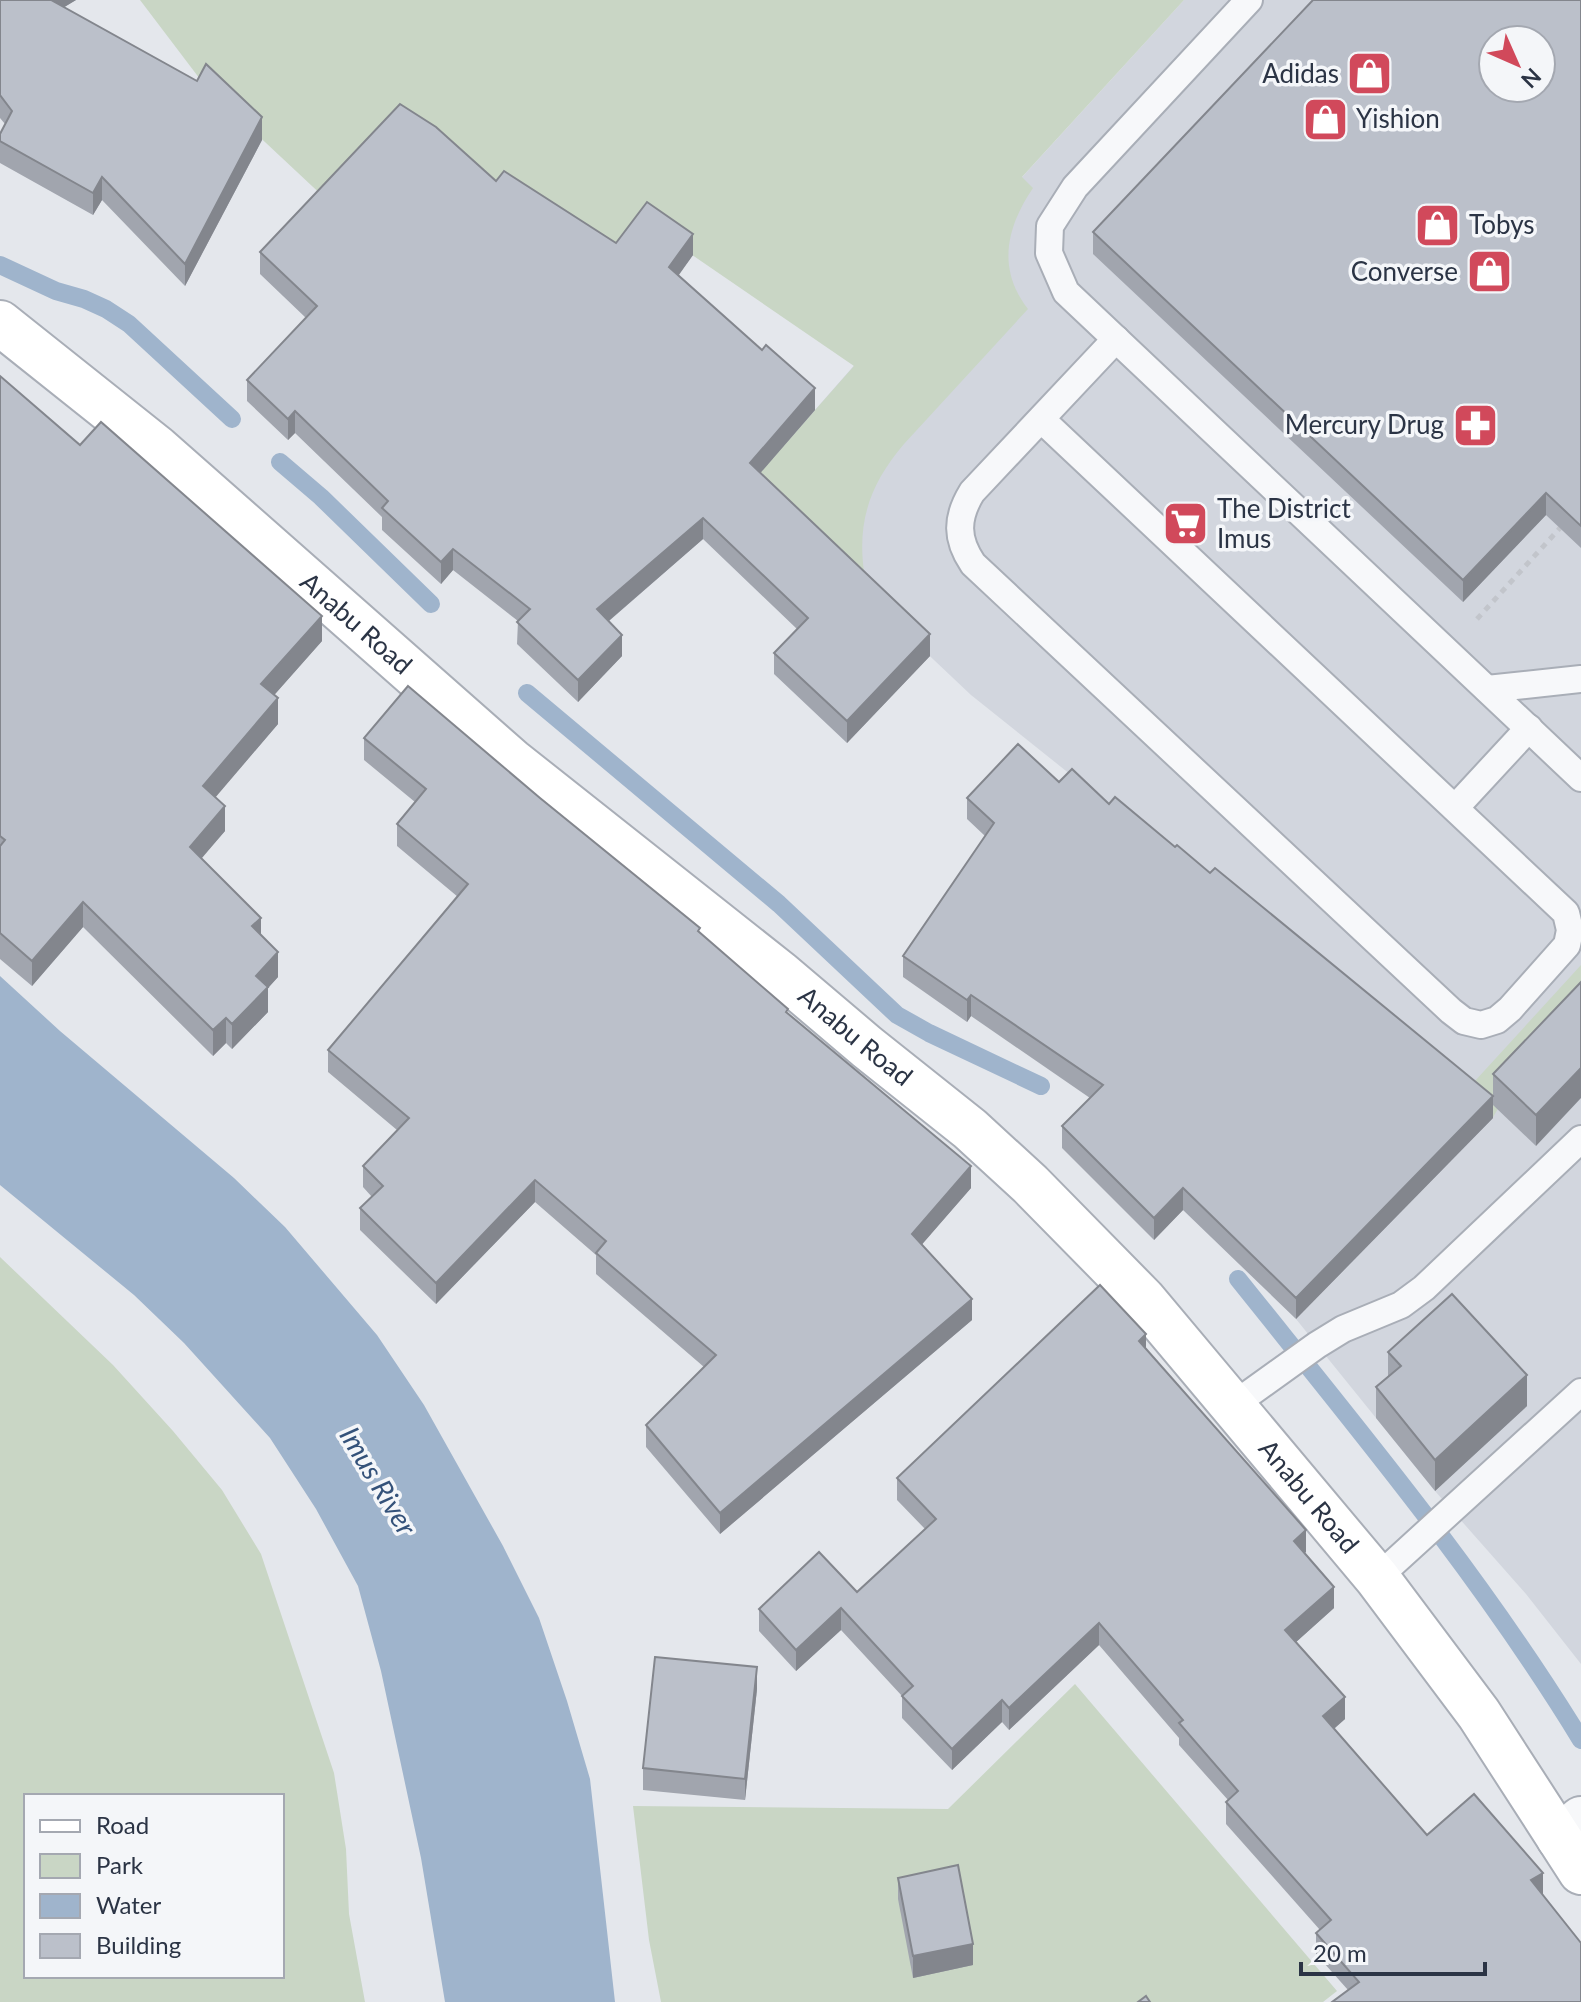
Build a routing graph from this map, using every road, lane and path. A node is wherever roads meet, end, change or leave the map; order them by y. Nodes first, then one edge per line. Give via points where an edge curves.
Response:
1 (1249, 0) edge
2 (0, 323) edge
3 (1116, 339) junction
4 (1041, 419) junction
5 (1560, 528) edge
6 (1447, 652) junction
7 (1581, 679) edge
8 (1487, 689) junction
9 (1529, 728) junction
10 (1581, 778) edge
11 (1455, 808) junction
12 (1581, 1139) edge
13 (1581, 1392) edge
14 (1232, 1406) junction
15 (1377, 1578) junction
16 (1574, 1843) edge

1 - 3 lane via 1075,187 1050,226 1049,253 1066,292
2 - 14 street, Anabu Road via 157,448 552,794 970,1129 1143,1299
3 - 4 lane
3 - 6 lane
4 - 11 lane
4 - 11 lane via 965,504 959,532 973,564 1451,1011 1481,1025 1510,1009 1567,945 1570,930 1566,913 1555,901
5 - 6 path
6 - 8 lane
7 - 8 lane
8 - 9 lane
9 - 10 lane
9 - 11 lane
12 - 14 lane via 1424,1288 1401,1305 1343,1329
13 - 15 lane
14 - 15 street, Anabu Road
15 - 16 street, Anabu Road

